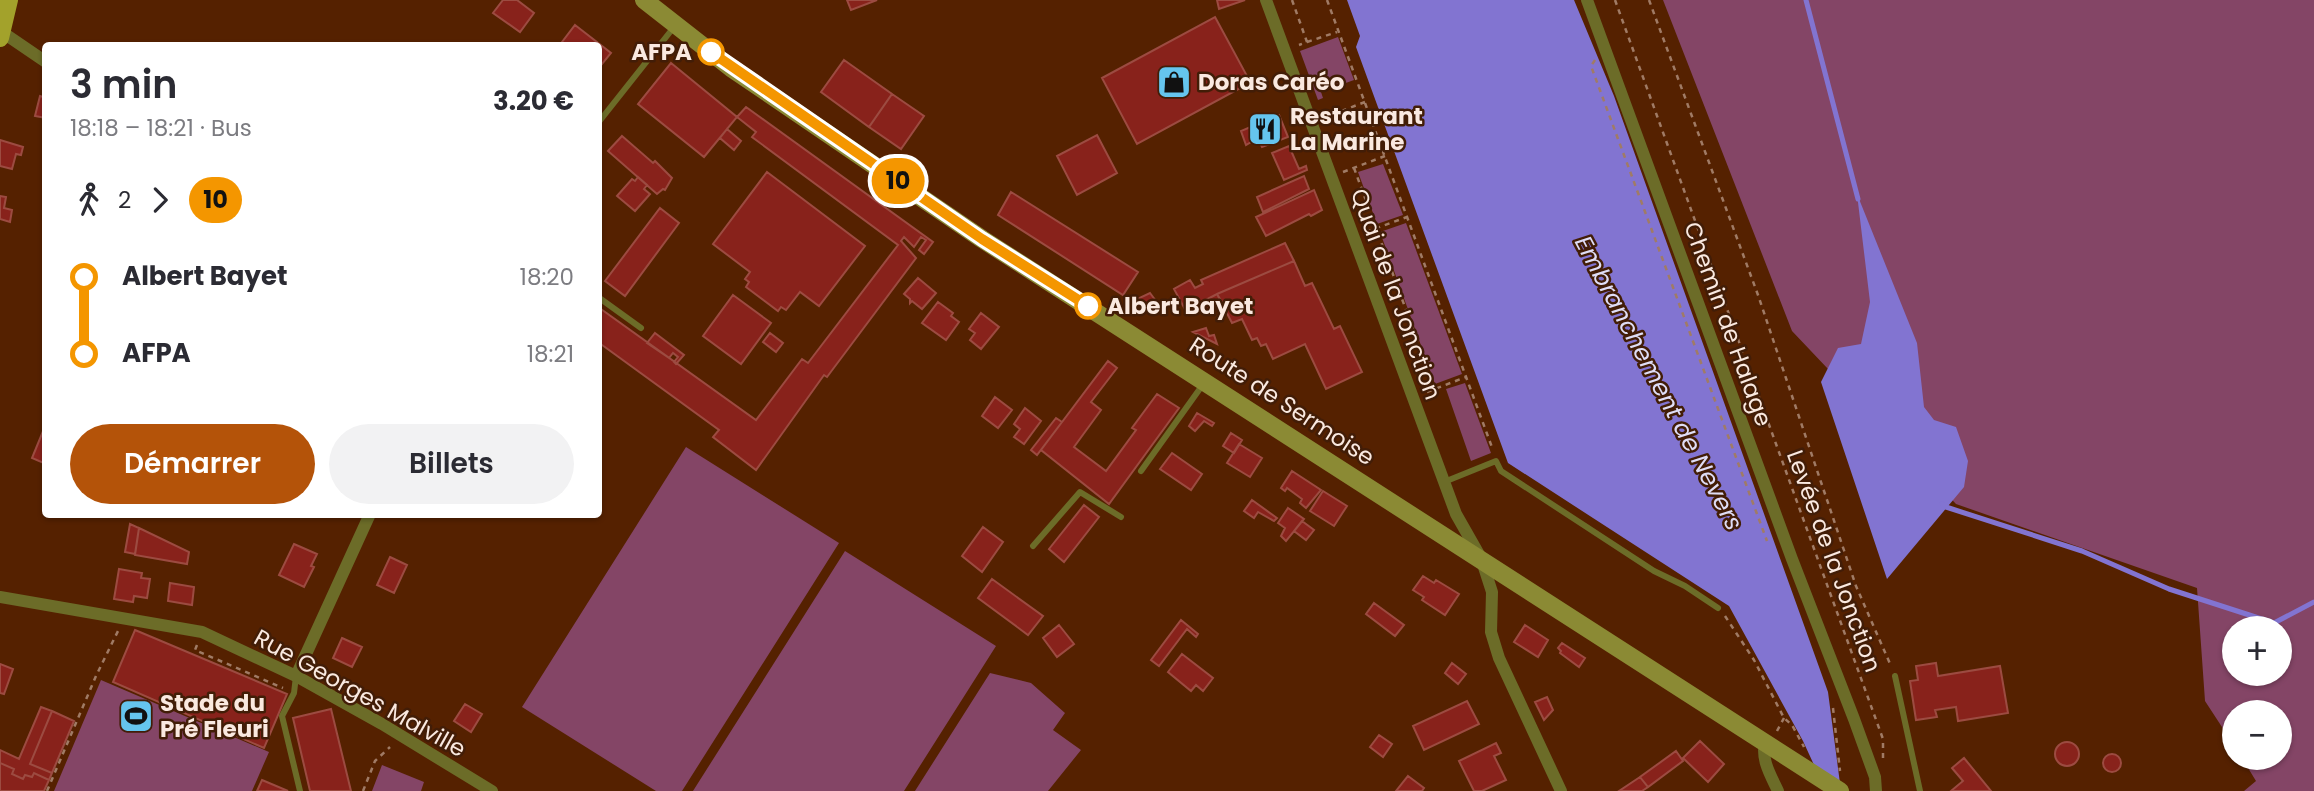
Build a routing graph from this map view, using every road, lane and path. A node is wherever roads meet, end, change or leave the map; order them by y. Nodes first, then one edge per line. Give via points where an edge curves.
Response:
1 (9, 0) edge
2 (645, 0) edge
3 (1266, 0) edge
4 (1292, 0) edge
5 (1327, 0) edge
6 (1587, 0) edge
7 (1615, 0) edge
8 (1648, 0) edge
9 (675, 25) junction
10 (1338, 31) junction
11 (1, 35) edge
12 (1307, 42) junction
13 (1604, 45) junction
14 (1296, 46) dead end
15 (42, 60) edge
16 (1365, 102) junction
17 (602, 118) edge
18 (1326, 129) dead end
19 (1385, 156) junction
20 (1354, 168) junction
21 (1342, 172) dead end
22 (1407, 217) junction
23 (1376, 229) junction
24 (1353, 237) junction
25 (602, 300) edge
26 (642, 328) dead end
27 (1466, 377) junction
28 (1205, 381) junction
29 (1435, 388) junction
30 (1413, 397) junction
31 (1496, 461) junction
32 (1141, 471) dead end
33 (1444, 482) junction
34 (1121, 517) dead end
35 (368, 518) edge
36 (1767, 541) dead end
37 (1033, 546) dead end
38 (1481, 558) junction
39 (0, 597) edge
40 (1718, 608) joint
41 (121, 618) junction
42 (202, 632) junction
43 (1895, 676) joint
44 (296, 677) junction
45 (294, 693) junction
46 (1832, 701) dead end
47 (401, 735) junction
48 (1765, 741) junction
49 (1801, 757) junction
50 (1840, 770) dead end
51 (1875, 777) junction
52 (47, 791) edge
53 (300, 791) edge
54 (363, 791) edge
55 (492, 791) edge
56 (1561, 791) edge
57 (1778, 791) edge
58 (1840, 791) edge
59 (1876, 791) edge
60 (1920, 791) edge

1 - 11 main road
2 - 9 main road, Route de Sermoise
3 - 24 street, Quai de la Jonction
4 - 12 path
5 - 10 path
6 - 13 street, Chemin de Halage
7 - 51 path, Levée de la Jonction via 1883,739 1884,754
8 - 43 path via 1758,295 1856,586
9 - 17 lane
9 - 28 main road, Route de Sermoise via 982,239
10 - 12 path
10 - 16 path
11 - 15 street
12 - 14 path
13 - 36 path via 1591,66
13 - 51 street, Chemin de Halage
16 - 18 path via 1322,118
16 - 19 path
19 - 20 path
19 - 22 path
20 - 21 path
20 - 23 path
22 - 23 path
22 - 27 path
23 - 24 path
23 - 29 path
24 - 30 street, Quai de la Jonction
25 - 26 lane
27 - 29 path
27 - 31 path
28 - 32 lane
28 - 38 main road, Route de Sermoise
29 - 30 path
30 - 33 street, Quai de la Jonction
31 - 33 lane
31 - 40 lane via 1501,471
33 - 38 street, Quai de la Jonction
34 - 37 lane via 1080,492
35 - 44 street
38 - 48 main road, Route de Sermoise
38 - 56 street, Quai de la Jonction via 1492,592 1491,632 1499,657
39 - 41 street, Rue Georges Malville
40 - 49 path via 1792,725
41 - 42 street, Rue Georges Malville
41 - 52 path
42 - 44 street, Rue Georges Malville
42 - 45 path via 195,650
43 - 60 lane
44 - 45 lane
44 - 47 street, Rue Georges Malville
45 - 53 lane via 282,716
46 - 50 path
47 - 54 path via 375,761
47 - 55 street, Rue Georges Malville
48 - 49 main road, Route de Sermoise
48 - 57 street via 1762,752
49 - 58 main road, Route de Sermoise
51 - 59 street, Chemin de Halage

